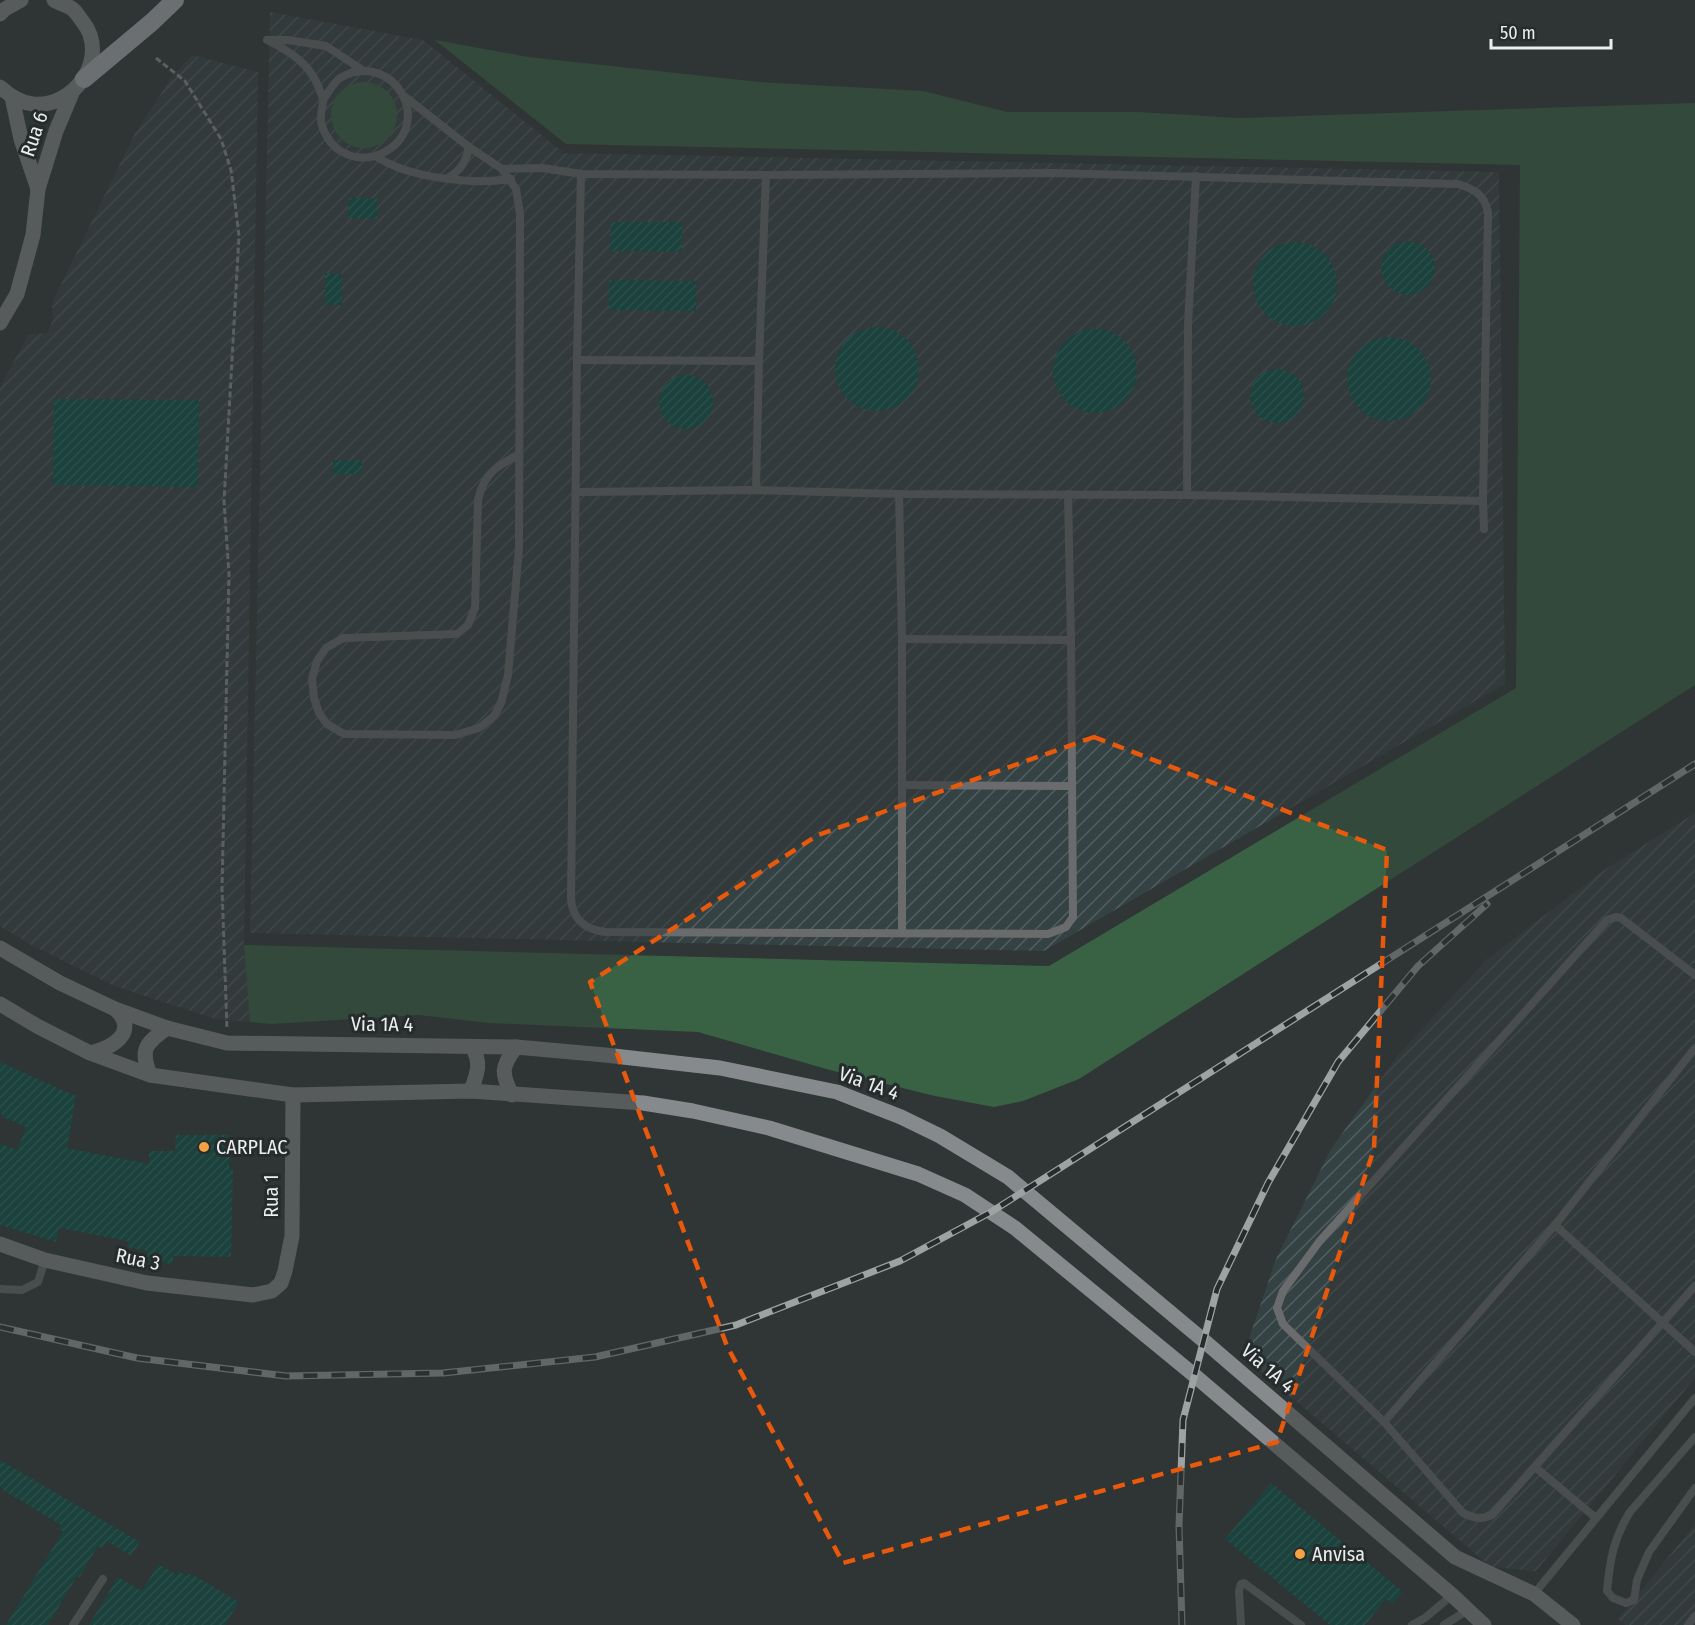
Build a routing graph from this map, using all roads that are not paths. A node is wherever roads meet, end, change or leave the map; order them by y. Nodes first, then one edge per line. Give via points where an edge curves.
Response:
1 (21, 0) edge
2 (54, 0) edge
3 (175, 0) edge
4 (0, 14) edge
5 (364, 71) junction
6 (78, 86) junction
7 (6, 92) edge
8 (404, 96) junction
9 (323, 100) junction
10 (469, 147) junction
11 (376, 157) junction
12 (502, 169) junction
13 (581, 174) junction
14 (766, 175) junction
15 (1196, 176) junction
16 (447, 179) junction
17 (511, 179) junction
18 (38, 189) junction
19 (0, 323) edge
20 (577, 360) junction
21 (759, 361) junction
22 (519, 454) junction
23 (756, 490) junction
24 (577, 492) junction
25 (899, 494) junction
26 (1068, 494) junction
27 (1186, 495) junction
28 (1483, 501) junction
29 (1484, 529) dead end
30 (902, 639) junction
31 (1071, 640) junction
32 (902, 785) junction
33 (1071, 786) junction
34 (902, 933) junction
35 (0, 948) edge
36 (1695, 975) edge
37 (0, 1004) edge
38 (115, 1009) junction
39 (167, 1028) junction
40 (472, 1047) junction
41 (516, 1047) junction
42 (1695, 1048) edge
43 (90, 1053) junction
44 (150, 1076) junction
45 (471, 1091) junction
46 (293, 1095) junction
47 (512, 1095) junction
48 (1555, 1226) junction
49 (0, 1244) edge
50 (45, 1260) junction
51 (1695, 1286) edge
52 (0, 1289) edge
53 (272, 1291) joint
54 (1664, 1322) junction
55 (1695, 1352) edge
56 (1695, 1398) edge
57 (1384, 1422) junction
58 (1695, 1437) edge
59 (1535, 1467) junction
60 (1695, 1488) edge
61 (1596, 1518) junction
62 (102, 1579) dead end
63 (1534, 1594) junction
64 (1452, 1595) junction
65 (1468, 1610) junction
66 (1695, 1616) edge
67 (73, 1625) edge
68 (1241, 1625) edge
69 (1301, 1625) edge
70 (1412, 1625) edge
71 (1444, 1625) edge
72 (1484, 1625) edge
73 (1573, 1625) edge
74 (1688, 1625) edge

1 - 4 main road
2 - 6 main road, Rua 6 via 73,9 88,29 92,55
3 - 6 highway
5 - 8 lane via 380,74
5 - 9 lane via 339,79
5 - 9 lane via 326,46 288,39 267,40 304,63
6 - 7 main road via 53,102 32,104
6 - 18 main road, Rua 6 via 56,131
7 - 18 main road, Rua 6
8 - 10 lane
8 - 11 lane via 409,114 405,133 393,148
9 - 11 lane via 321,119 327,137 340,151 357,158
10 - 12 lane
10 - 16 lane via 459,171
11 - 16 lane via 388,164
12 - 13 lane via 542,168
12 - 17 lane
13 - 14 lane
13 - 20 lane
14 - 15 lane
14 - 21 lane
15 - 27 lane via 1188,325
15 - 28 lane via 1458,184 1480,195 1488,212
16 - 17 lane
17 - 22 lane via 520,214
18 - 19 main road, Rua 6 via 33,234 17,294
20 - 21 lane
20 - 24 lane
21 - 23 lane
22 - 22 lane via 495,468 481,487 475,608 468,625 457,634 343,638 326,648 312,679 317,706 327,724 344,734 455,735 479,728 494,717 508,675 519,548
23 - 24 lane
23 - 25 lane
24 - 34 lane via 571,898 578,920 606,932
25 - 26 lane
25 - 30 lane
26 - 27 lane
26 - 31 lane
27 - 28 lane
28 - 29 lane
30 - 31 lane
30 - 32 lane
31 - 33 lane
32 - 33 lane
32 - 34 lane
33 - 34 lane via 1073,917 1066,927 1047,934
35 - 38 main road, Via 1A 4
36 - 57 lane via 1621,918 1607,920 1319,1242 1283,1291 1277,1308 1283,1324
37 - 43 main road
38 - 39 main road, Via 1A 4
38 - 43 main road via 125,1023 119,1040 111,1047
39 - 40 main road, Via 1A 4 via 227,1043
39 - 44 main road via 144,1051
40 - 41 main road, Via 1A 4
40 - 45 main road via 479,1064
41 - 47 main road via 503,1072
41 - 63 main road, Via 1A 4 via 720,1068 825,1089 940,1136 1008,1178 1455,1557
42 - 48 lane
43 - 44 main road
44 - 46 main road
45 - 46 main road
45 - 47 main road
46 - 53 main road, Rua 1 via 292,1236 281,1283
47 - 64 main road via 643,1103 704,1113 769,1128 918,1174 965,1195 1015,1228 1194,1375
48 - 54 lane
48 - 57 lane
49 - 50 main road, Rua 3
50 - 52 lane via 38,1282 22,1290
50 - 53 main road, Rua 3 via 147,1283 243,1294
51 - 54 lane
54 - 55 lane
54 - 59 lane
56 - 61 lane
57 - 59 lane via 1463,1513 1473,1518 1492,1515
58 - 60 lane via 1622,1525 1611,1556 1607,1591 1613,1598 1626,1603 1634,1600 1637,1580 1649,1552
59 - 61 lane
61 - 63 lane
62 - 67 lane
63 - 73 main road, Via 1A 4
64 - 65 main road
64 - 70 lane
65 - 71 lane
65 - 72 main road
66 - 74 lane
68 - 69 lane via 1239,1591 1244,1583

